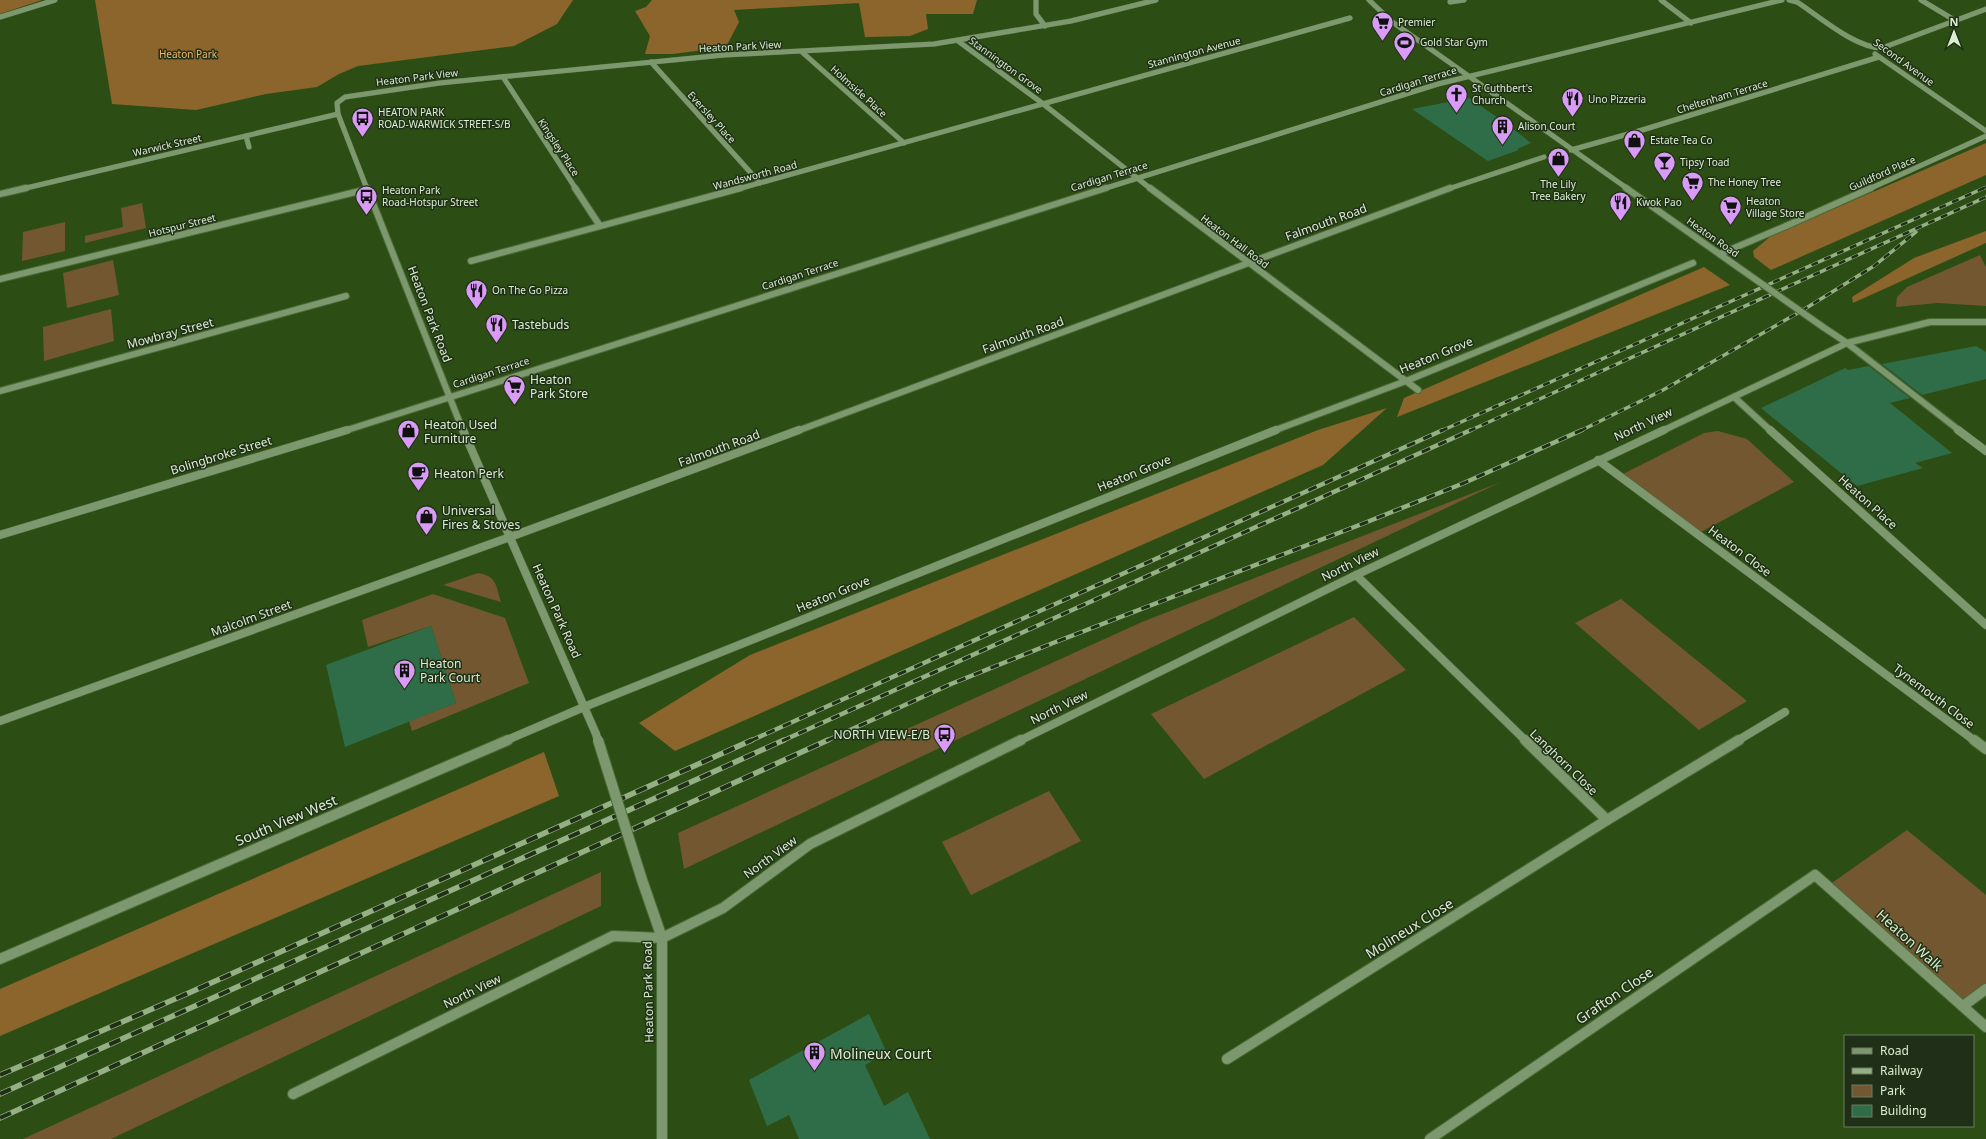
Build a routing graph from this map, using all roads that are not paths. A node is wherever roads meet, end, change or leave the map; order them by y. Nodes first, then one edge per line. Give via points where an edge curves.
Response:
1 (55, 0) edge
2 (1036, 0) edge
3 (1156, 0) edge
4 (1369, 0) edge
5 (1464, 0) edge
6 (1661, 0) edge
7 (1782, 0) edge
8 (1790, 0) edge
9 (1922, 0) edge
10 (1450, 2) dead end
11 (1986, 9) edge
12 (0, 17) edge
13 (1350, 18) dead end
14 (1956, 21) junction
15 (1691, 23) junction
16 (1045, 26) junction
17 (958, 41) junction
18 (1872, 48) junction
19 (802, 52) junction
20 (1879, 57) junction
21 (651, 62) junction
22 (1469, 76) junction
23 (503, 77) junction
24 (1042, 103) junction
25 (338, 114) junction
26 (1986, 131) edge
27 (246, 136) junction
28 (1986, 136) edge
29 (904, 143) junction
30 (249, 148) dead end
31 (1571, 150) junction
32 (1544, 157) dead end
33 (1137, 178) junction
34 (760, 183) junction
35 (368, 189) junction
36 (0, 194) edge
37 (600, 226) junction
38 (1720, 254) junction
39 (471, 261) dead end
40 (1249, 263) junction
41 (1693, 263) dead end
42 (0, 280) edge
43 (346, 296) dead end
44 (1986, 322) edge
45 (1846, 343) junction
46 (1406, 380) junction
47 (1418, 390) dead end
48 (0, 391) edge
49 (448, 396) junction
50 (1734, 397) junction
51 (1986, 451) edge
52 (1598, 460) junction
53 (0, 535) edge
54 (510, 537) junction
55 (1356, 575) junction
56 (1986, 625) edge
57 (1868, 662) joint
58 (584, 707) junction
59 (1785, 712) dead end
60 (0, 721) edge
61 (1986, 749) edge
62 (1607, 820) junction
63 (1815, 875) joint
64 (662, 938) junction
65 (0, 959) edge
66 (1986, 989) edge
67 (1963, 1006) junction
68 (1986, 1027) edge
69 (1227, 1059) dead end
70 (293, 1094) dead end
71 (662, 1139) edge
72 (1430, 1139) edge

1 - 12 street
2 - 16 street via 1034,11
3 - 16 street, Heaton Park View
4 - 22 street, Heaton Road via 1390,21
5 - 10 street
6 - 15 street
7 - 15 street, Cardigan Terrace
8 - 18 street, Second Avenue via 1797,2 1860,44
9 - 14 street
11 - 14 street
13 - 24 street, Stannington Avenue
14 - 18 street via 1882,48
15 - 22 street, Cardigan Terrace
16 - 17 street, Heaton Park View
17 - 19 street, Heaton Park View
17 - 24 street, Stannington Grove
18 - 20 street, Second Avenue via 1874,54
19 - 21 street, Heaton Park View via 724,55
19 - 29 street, Holmside Place
20 - 26 street, Second Avenue
20 - 31 street, Cheltenham Terrace
21 - 23 street, Heaton Park View
21 - 34 street, Eversley Place
22 - 31 street, Heaton Road
22 - 33 street, Cardigan Terrace
23 - 25 street, Heaton Park View via 354,94 337,102
23 - 37 street, Kingsley Place
24 - 29 street, Wandsworth Road
24 - 33 street, Heaton Hall Road
25 - 27 street, Warwick Street
25 - 35 street, Heaton Park Road
27 - 30 street
27 - 36 street, Warwick Street
28 - 38 street, Guildford Place
29 - 34 street, Wandsworth Road
31 - 38 street, Heaton Road
32 - 40 street, Falmouth Road via 1482,176
33 - 40 street, Heaton Hall Road
33 - 49 street, Cardigan Terrace
34 - 37 street, Wandsworth Road
35 - 42 street, Hotspur Street
35 - 49 street, Heaton Park Road
37 - 39 street, Wandsworth Road
38 - 45 street, Heaton Road, bridge
40 - 46 street, Heaton Hall Road
40 - 54 street, Falmouth Road
41 - 46 street, Heaton Grove
43 - 48 street, Mowbray Street
44 - 45 street, North View via 1930,322
45 - 50 street, North View
45 - 51 street, Heaton Road
46 - 47 street, Heaton Hall Road
46 - 58 street, Heaton Grove via 1277,429
49 - 53 street, Bolingbroke Street via 333,434
49 - 54 street, Heaton Park Road
50 - 52 street, North View
50 - 56 street, Heaton Place
52 - 55 street, North View
52 - 57 street, Heaton Close
54 - 58 street, Heaton Park Road
54 - 60 street, Malcolm Street
55 - 62 street, Langhorn Close
55 - 64 street, North View via 810,844 723,908
57 - 61 street, Tynemouth Close
58 - 64 street, Heaton Park Road, bridge via 596,734
58 - 65 street, South View West
59 - 62 street
62 - 69 street, Molineux Close
63 - 67 street, Heaton Walk
63 - 72 street, Grafton Close
64 - 70 street, North View via 613,936
64 - 71 street, Heaton Park Road
66 - 67 street
67 - 68 street, Heaton Walk

